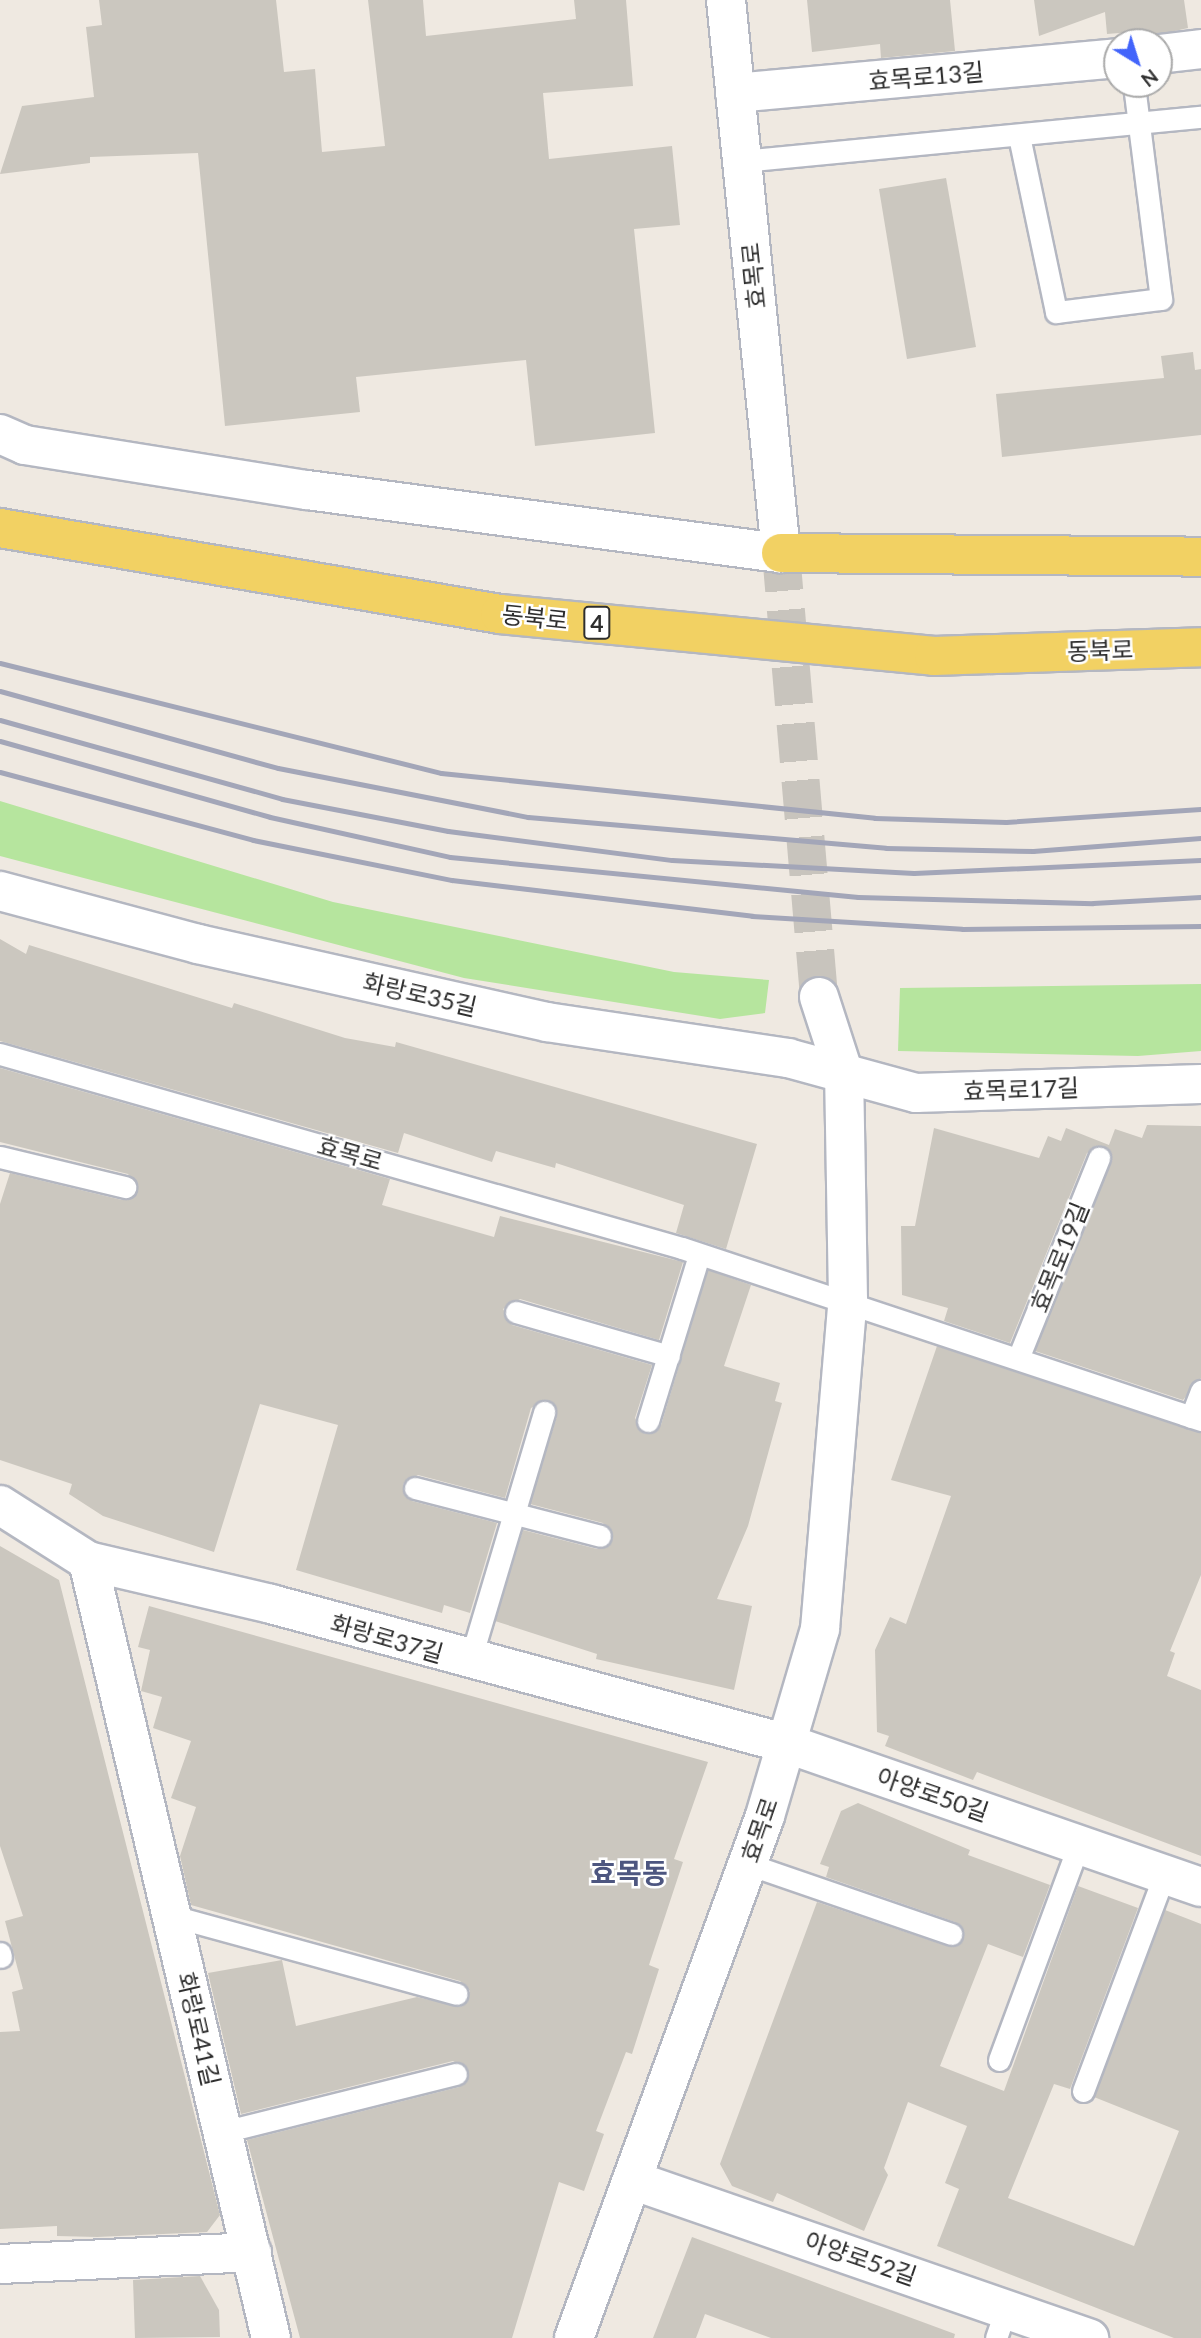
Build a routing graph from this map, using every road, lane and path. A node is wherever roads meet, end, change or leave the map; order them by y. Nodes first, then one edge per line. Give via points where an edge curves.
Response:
1 (726, 0) edge
2 (1201, 49) edge
3 (1173, 52) edge
4 (1103, 59) edge
5 (735, 93) junction
6 (1134, 98) edge
7 (1201, 117) edge
8 (1135, 122) junction
9 (1019, 136) junction
10 (742, 161) junction
11 (0, 435) edge
12 (0, 528) edge
13 (781, 553) junction
14 (1201, 557) edge
15 (1201, 647) edge
16 (0, 891) edge
17 (819, 998) tunnel mouth
18 (0, 1054) edge
19 (844, 1074) junction
20 (1201, 1084) edge
21 (0, 1157) edge
22 (1099, 1158) dead end
23 (125, 1187) dead end
24 (699, 1255) junction
25 (848, 1299) junction
26 (516, 1312) dead end
27 (668, 1356) junction
28 (1019, 1356) junction
29 (1201, 1391) edge
30 (544, 1412) dead end
31 (1196, 1418) edge
32 (648, 1421) dead end
33 (415, 1488) dead end
34 (0, 1505) edge
35 (514, 1514) junction
36 (600, 1536) dead end
37 (88, 1561) junction
38 (470, 1661) junction
39 (788, 1744) junction
40 (1079, 1844) junction
41 (748, 1864) junction
42 (1165, 1873) junction
43 (1201, 1887) edge
44 (172, 1916) junction
45 (951, 1934) dead end
46 (457, 1994) dead end
47 (999, 2060) dead end
48 (456, 2074) dead end
49 (1083, 2091) dead end
50 (223, 2132) junction
51 (632, 2180) junction
52 (252, 2252) junction
53 (0, 2264) edge
54 (1001, 2323) edge
55 (271, 2338) edge
56 (574, 2338) edge
57 (1089, 2338) edge

1 - 5 street, 효목로
2 - 3 street
4 - 5 street, 효목로13길
5 - 10 street, 효목로
6 - 8 lane
7 - 8 lane
8 - 9 lane
8 - 9 lane via 1161,299 1056,312
9 - 10 lane
10 - 13 street, 효목로
11 - 13 street via 25,445 307,490
12 - 15 main road, 동북로 / 4 via 500,614 934,656
13 - 14 main road
16 - 19 street, 화랑로35길 via 198,944 547,1022 788,1058
17 - 19 street, 효목로
18 - 24 lane, 효목로
19 - 20 street, 효목로17길 via 916,1093
19 - 25 street, 효목로
21 - 23 lane
22 - 28 lane, 효목로19길
24 - 25 lane, 효목로
24 - 27 lane
25 - 28 lane
25 - 39 street, 효목로 via 820,1629
26 - 27 lane
27 - 32 lane
28 - 31 lane
29 - 31 lane
30 - 35 lane
33 - 35 lane
34 - 37 street, 화랑로37길
35 - 36 lane
35 - 38 lane
37 - 38 street, 화랑로37길 via 271,1604
37 - 44 street, 화랑로41길
38 - 39 street, 화랑로37길
39 - 40 street, 아양로50길
39 - 41 street, 효목로
40 - 42 street, 아양로50길
40 - 47 lane
41 - 45 lane
41 - 51 street, 효목로
42 - 43 street, 아양로50길
42 - 49 lane
44 - 46 lane
44 - 50 street, 화랑로41길
48 - 50 lane
50 - 52 street, 화랑로41길
51 - 54 street, 아양로52길
51 - 56 street, 효목로
52 - 53 street
52 - 55 street, 화랑로41길
54 - 57 street, 아양로52길

